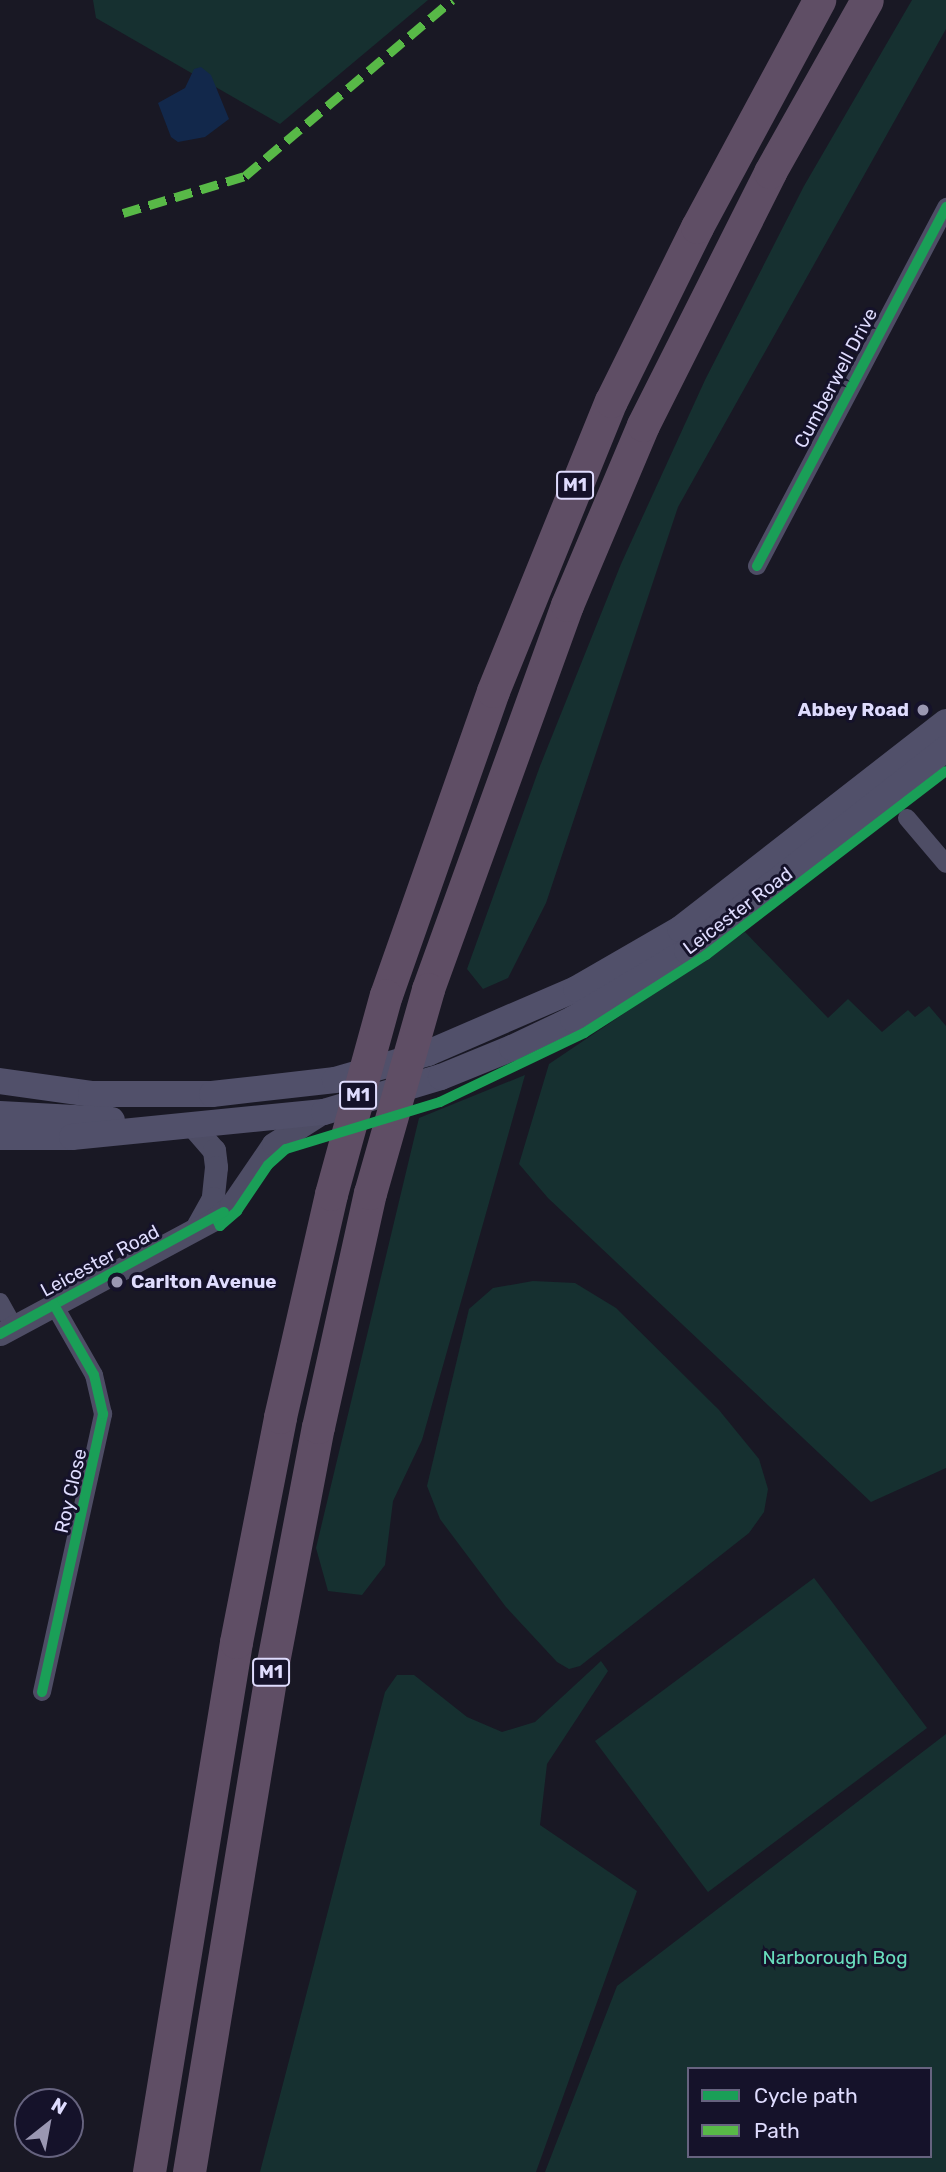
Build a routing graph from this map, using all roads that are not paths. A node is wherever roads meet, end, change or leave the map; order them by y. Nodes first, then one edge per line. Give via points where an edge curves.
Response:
1 (820, 0) edge
2 (867, 0) edge
3 (946, 206) edge
4 (757, 565) dead end
5 (946, 722) edge
6 (946, 749) edge
7 (908, 818) dead end
8 (946, 864) edge
9 (0, 1081) edge
10 (324, 1112) junction
11 (0, 1114) edge
12 (184, 1124) junction
13 (0, 1137) edge
14 (198, 1225) junction
15 (0, 1302) edge
16 (54, 1305) junction
17 (7, 1331) edge
18 (42, 1692) dead end
19 (150, 2161) edge
20 (190, 2164) edge

1 - 19 highway, M1, bridge via 697,227 611,401 493,691 387,995 331,1194 280,1417 236,1642
2 - 20 highway, M1, bridge via 758,196 643,425 567,605 428,989 370,1193 318,1427 273,1662
3 - 4 street, Cumberwell Drive
5 - 9 main road, Leicester Road via 680,929 515,1018 381,1068 263,1090 150,1097
6 - 10 main road, Leicester Road via 687,951 573,1019 441,1077
7 - 8 street
10 - 12 main road, Leicester Road
10 - 14 street, Leicester Road via 272,1144 230,1207
11 - 12 main road
12 - 13 main road via 72,1137
12 - 14 street via 214,1150 213,1198
14 - 16 street, Leicester Road
15 - 17 street
16 - 17 street, Leicester Road
16 - 18 street, Roy Close via 94,1375 103,1413

